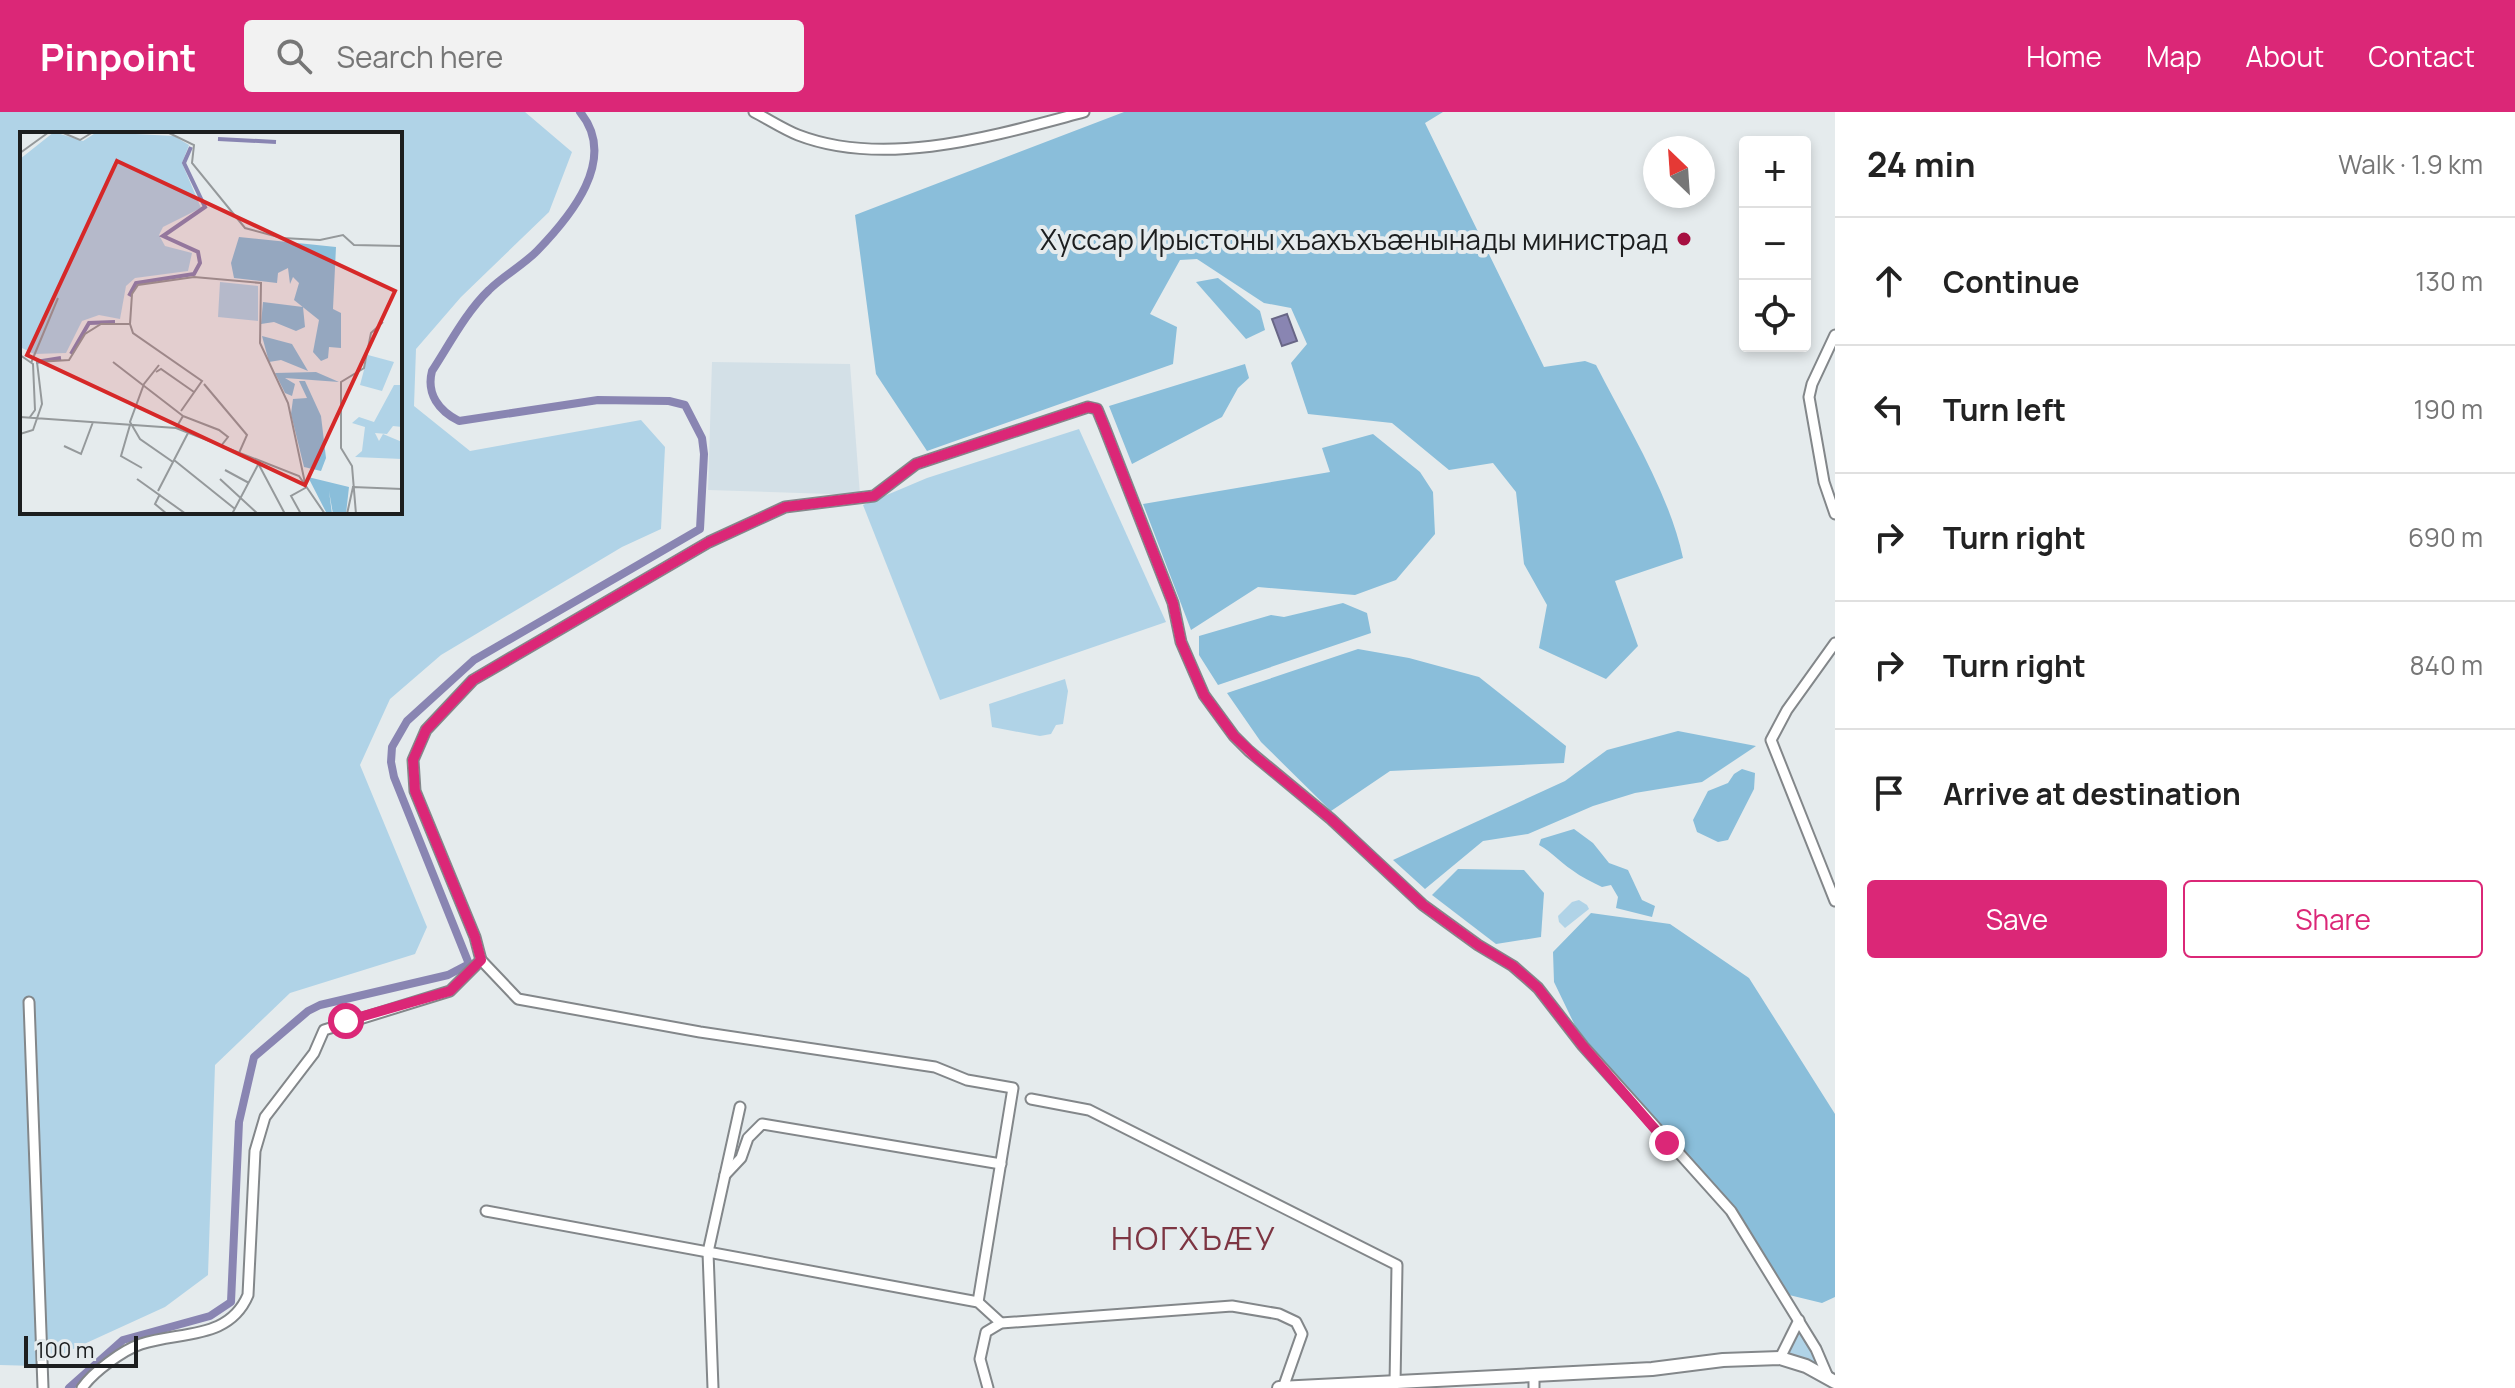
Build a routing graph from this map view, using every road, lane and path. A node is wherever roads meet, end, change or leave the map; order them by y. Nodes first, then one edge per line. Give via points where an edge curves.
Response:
1 (754, 112) edge
2 (1084, 112) edge
3 (1835, 335) edge
4 (1835, 514) edge
5 (1835, 643) edge
6 (1835, 901) edge
7 (481, 960) junction
8 (29, 1002) dead end
9 (1031, 1099) dead end
10 (740, 1107) dead end
11 (1001, 1164) junction
12 (725, 1175) junction
13 (486, 1211) dead end
14 (708, 1252) junction
15 (978, 1302) junction
16 (1799, 1320) junction
17 (1001, 1323) junction
18 (1780, 1358) junction
19 (1831, 1379) edge
20 (1534, 1381) edge
21 (1395, 1384) junction
22 (43, 1388) edge
23 (82, 1388) edge
24 (713, 1388) edge
25 (988, 1388) edge
26 (1281, 1388) edge

1 - 2 street via 799,135 862,150 951,143
3 - 4 street via 1809,397
5 - 6 street via 1771,740
7 - 11 street via 518,999 935,1067 967,1080 1013,1088
7 - 16 street via 415,791 413,760 426,730 473,680 709,542 785,507 874,496 916,464 1088,407 1097,409 1173,603 1181,642 1204,695 1234,736 1423,905 1538,988 1731,1211
7 - 23 street via 450,991 324,1030 314,1053 261,1127 255,1151 248,1295 242,1310 208,1330 124,1351
8 - 22 street
9 - 21 street via 1089,1110 1397,1265
10 - 12 street
11 - 12 street via 762,1124
11 - 15 street
12 - 14 street
13 - 14 street
14 - 15 street
14 - 24 street
15 - 17 street
16 - 18 street
16 - 19 street
17 - 25 street via 986,1332 980,1359
17 - 26 street via 1232,1306 1279,1314 1296,1322 1302,1334
18 - 19 main road
18 - 20 main road
20 - 21 main road
21 - 26 main road

